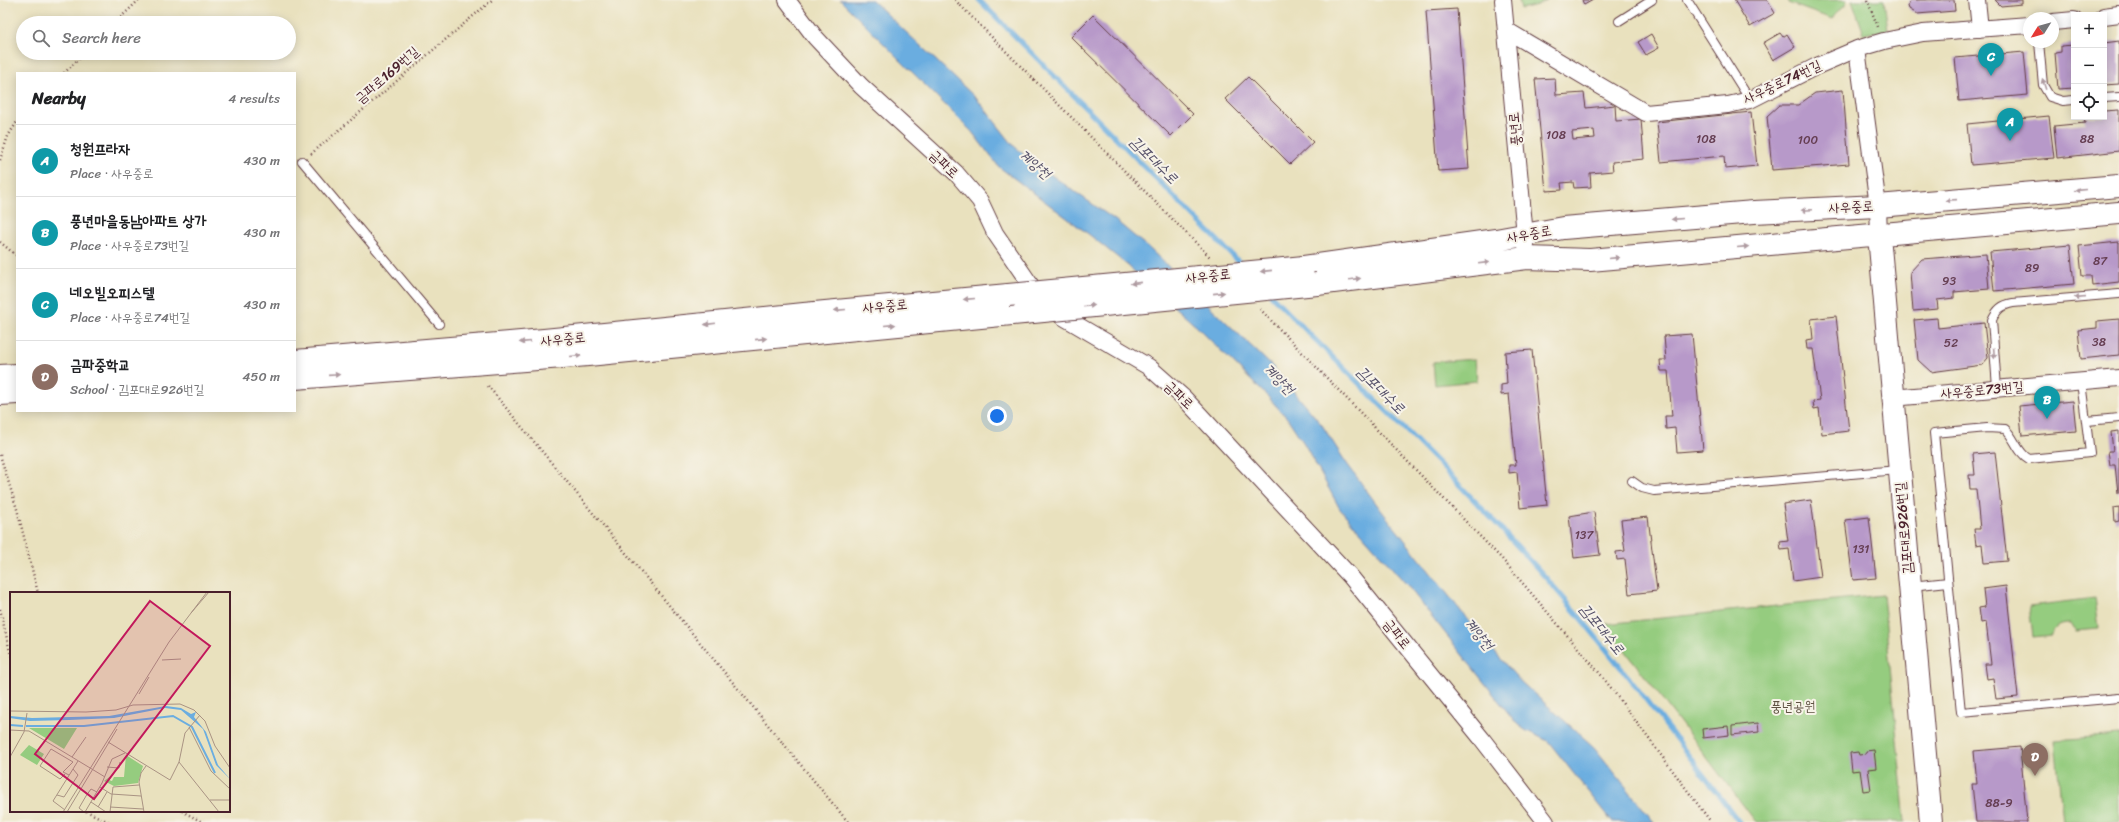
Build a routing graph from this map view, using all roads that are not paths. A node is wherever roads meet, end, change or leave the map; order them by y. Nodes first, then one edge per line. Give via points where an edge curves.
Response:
1 (787, 0) edge
2 (1504, 0) edge
3 (1652, 0) edge
4 (1687, 0) edge
5 (1977, 0) edge
6 (2119, 14) edge
7 (2107, 16) edge
8 (2071, 20) edge
9 (1619, 21) dead end
10 (2059, 21) edge
11 (2023, 25) edge
12 (1980, 29) junction
13 (1506, 30) junction
14 (2039, 48) edge
15 (1857, 49) junction
16 (2119, 97) edge
17 (2107, 98) edge
18 (1750, 100) junction
19 (2071, 100) edge
20 (302, 161) road end
21 (2119, 186) edge
22 (1878, 206) junction
23 (2119, 213) edge
24 (1524, 234) junction
25 (1879, 235) junction
26 (1527, 258) junction
27 (1310, 275) junction
28 (2119, 294) edge
29 (439, 324) dead end
30 (296, 361) edge
31 (16, 376) edge
32 (296, 378) edge
33 (2119, 378) edge
34 (2081, 382) junction
35 (1997, 388) junction
36 (5, 389) edge
37 (1892, 398) junction
38 (2119, 418) edge
39 (2087, 421) junction
40 (1899, 470) junction
41 (1632, 480) dead end
42 (1948, 582) junction
43 (1909, 586) junction
44 (2119, 698) edge
45 (1546, 822) edge
46 (1931, 822) edge

1 - 45 street, 금파로 via 815,37 861,86 956,173 980,201 995,233 1016,266 1054,310 1149,368 1184,398 1350,576
2 - 13 street, 풍년로
3 - 9 lane
4 - 18 lane
5 - 12 street
6 - 7 street
8 - 10 street
11 - 12 street, 사우중로74번길
12 - 15 street, 사우중로74번길 via 1923,33
13 - 18 street, 사우중로74번길 via 1646,113 1728,105
13 - 24 street, 풍년로
19 -> 14 lane via 2050,97 2042,84
15 - 18 street, 사우중로74번길 via 1787,80
15 - 22 street
16 - 17 lane
20 - 29 lane
21 -> 22 street, 사우중로
22 -> 24 street, 사우중로 via 1754,212 1563,228
22 - 25 street
23 - 25 street, 사우중로
24 - 26 street, 풍년로
24 - 27 street, 사우중로
26 -> 25 street, 사우중로 via 1590,260
25 - 37 street, 김포대로926번길
27 -> 26 street, 사우중로
27 -> 30 street, 사우중로, bridge via 1008,295 560,339
32 -> 27 street, 사우중로, bridge via 588,355 1023,313
28 -> 35 lane via 2013,303 2004,305 1996,311 1992,320
31 - 36 street
33 - 34 street, 사우중로73번길
34 - 35 street, 사우중로73번길
34 - 39 lane
35 - 37 street, 사우중로73번길
37 - 40 street, 김포대로926번길
38 - 39 lane
39 - 42 lane via 2090,453 2029,460 2020,452 2012,436 2005,430 1987,428 1934,433
40 - 41 lane via 1654,491 1642,488
40 - 43 street, 김포대로926번길
42 - 43 lane
42 - 44 lane via 1961,712
43 - 46 street, 김포대로926번길

